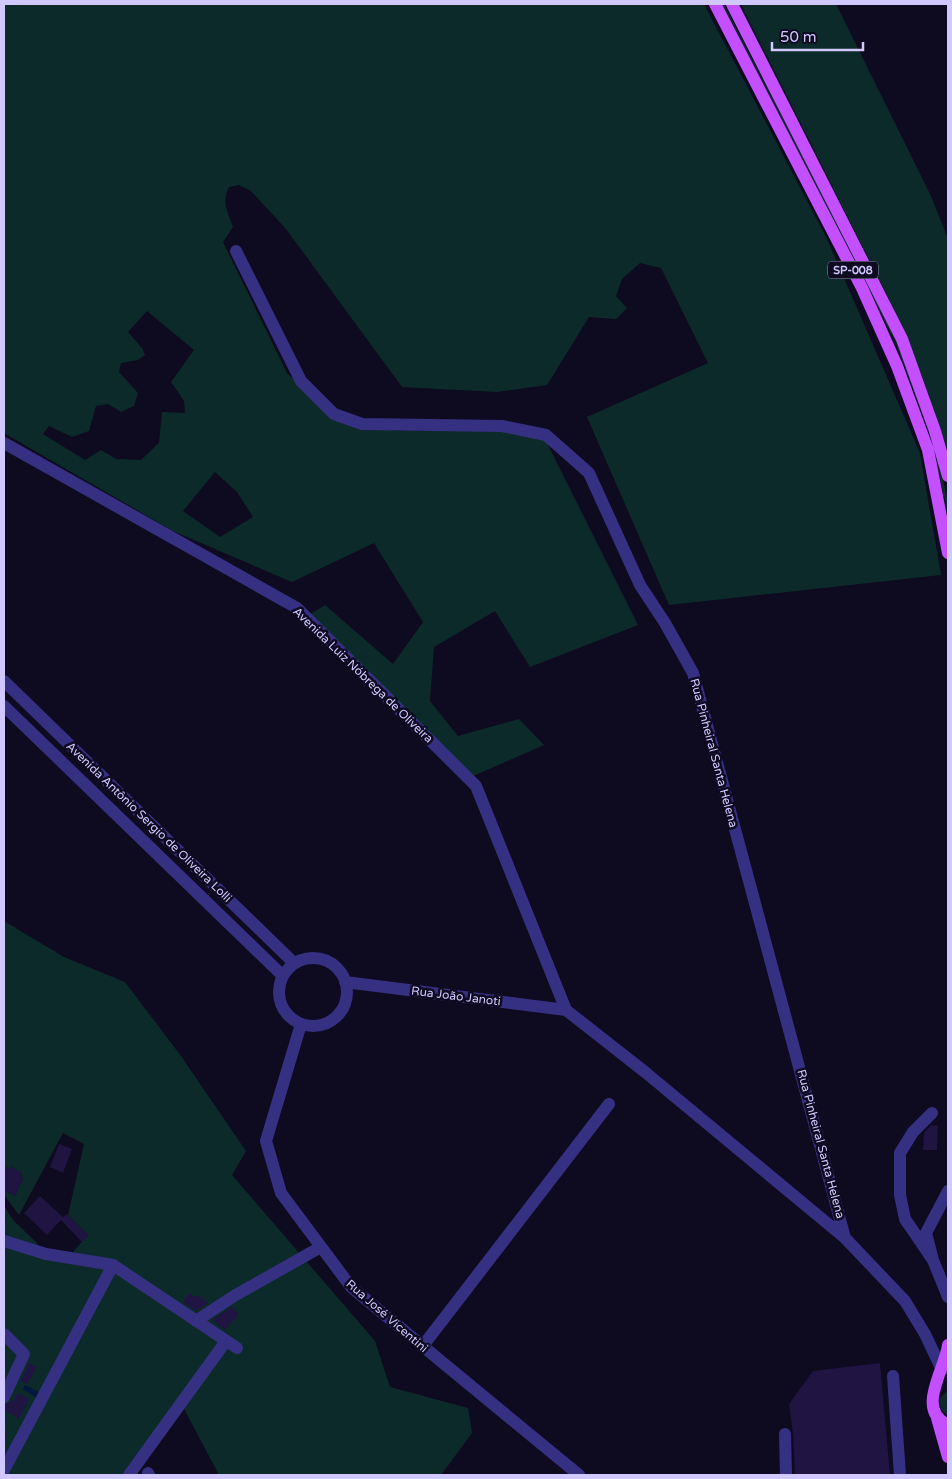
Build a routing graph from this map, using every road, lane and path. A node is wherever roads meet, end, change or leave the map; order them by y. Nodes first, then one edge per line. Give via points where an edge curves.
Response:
1 (715, 4) edge
2 (732, 4) edge
3 (236, 251) dead end
4 (4, 443) edge
5 (948, 476) edge
6 (948, 553) edge
7 (4, 681) edge
8 (4, 706) edge
9 (294, 963) junction
10 (282, 975) junction
11 (346, 982) junction
12 (566, 1010) junction
13 (302, 1024) junction
14 (609, 1104) dead end
15 (932, 1113) dead end
16 (948, 1191) edge
17 (921, 1235) junction
18 (845, 1238) junction
19 (4, 1241) edge
20 (319, 1248) junction
21 (113, 1266) junction
22 (948, 1297) edge
23 (196, 1321) junction
24 (4, 1334) edge
25 (948, 1345) edge
26 (422, 1347) junction
27 (942, 1370) junction
28 (893, 1376) dead end
29 (948, 1382) edge
30 (934, 1393) junction
31 (4, 1397) edge
32 (937, 1418) junction
33 (948, 1425) edge
34 (784, 1434) dead end
35 (948, 1457) edge
36 (4, 1470) edge
37 (129, 1475) edge
38 (579, 1475) edge
39 (786, 1475) edge
40 (900, 1475) edge

1 - 6 main road, SP-008 via 862,288 898,366 928,450
2 - 5 main road, SP-008 via 902,339
3 - 18 street, Rua Pinheiral Santa Helena via 301,382 334,414 362,424 502,426 546,435 589,473 640,585 693,673
4 - 12 street, Avenida Luiz Nóbrega de Oliveira via 297,608 476,786
7 - 9 street, Avenida Antônio Sergio de Oliveira Lolli
8 - 10 street, Avenida Antônio Sergio de Oliveira Lolli
9 - 10 street
9 - 11 street via 311,957 323,959 334,964
10 - 13 street via 278,986 281,1004 291,1018
11 - 12 street, Rua João Janoti
11 - 13 street via 345,1003 332,1020 312,1026
12 - 18 street
13 - 20 street, Rua José Vicentini via 266,1141 280,1193
14 - 26 street
15 - 17 street via 913,1132 900,1153 900,1194 905,1219
16 - 17 street
17 - 22 street
18 - 27 street via 905,1301
19 - 21 street via 46,1254
20 - 23 street
20 - 26 street, Rua José Vicentini via 351,1287
21 - 23 street
21 - 36 street
23 - 37 street via 232,1345
24 - 31 street via 24,1354
25 - 27 main road
26 - 38 street, Rua José Vicentini
27 - 30 main road
28 - 40 street
29 - 30 main road
30 - 32 main road via 932,1406
32 - 33 main road
32 - 35 main road
34 - 39 street

